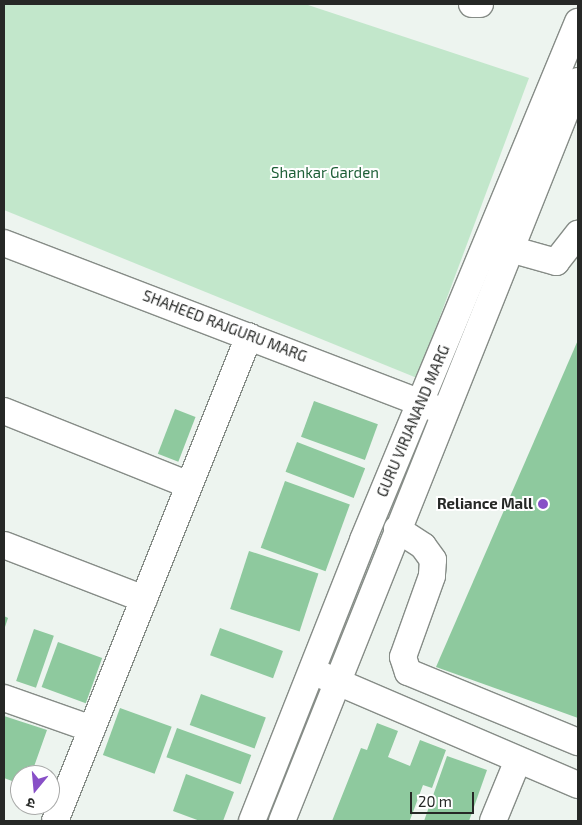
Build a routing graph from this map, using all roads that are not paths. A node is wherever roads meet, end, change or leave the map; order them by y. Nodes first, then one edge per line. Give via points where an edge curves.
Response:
1 (472, 4) edge
2 (480, 4) edge
3 (578, 22) edge
4 (578, 81) edge
5 (578, 234) edge
6 (4, 243) edge
7 (510, 249) junction
8 (249, 336) junction
9 (421, 402) junction
10 (4, 411) edge
11 (445, 412) junction
12 (189, 485) junction
13 (398, 529) junction
14 (4, 545) edge
15 (144, 599) junction
16 (311, 672) junction
17 (336, 681) junction
18 (4, 698) edge
19 (92, 729) junction
20 (578, 742) edge
21 (518, 760) junction
22 (578, 785) edge
23 (55, 821) edge
24 (252, 821) edge
25 (282, 821) edge
26 (492, 821) edge

1 - 2 street
3 - 9 street, GURU VIRJANAND MARG
4 - 7 street, GURU VIRJANAND MARG
5 - 7 street via 556,262
6 - 8 street, SHAHEED RAJGURU MARG
7 - 11 street, GURU VIRJANAND MARG
8 - 9 street, SHAHEED RAJGURU MARG
8 - 12 street
9 - 11 street, SHAHEED RAJGURU MARG
9 - 16 street, GURU VIRJANAND MARG
10 - 12 street
11 - 13 street, GURU VIRJANAND MARG
12 - 15 street
13 - 17 street, GURU VIRJANAND MARG
13 - 20 street via 424,546 434,560 432,576 403,657 408,672
14 - 15 street
15 - 19 street
16 - 17 street
16 - 24 street, GURU VIRJANAND MARG
17 - 21 street
17 - 25 street, GURU VIRJANAND MARG
18 - 19 street
19 - 23 street
21 - 22 street
21 - 26 street

